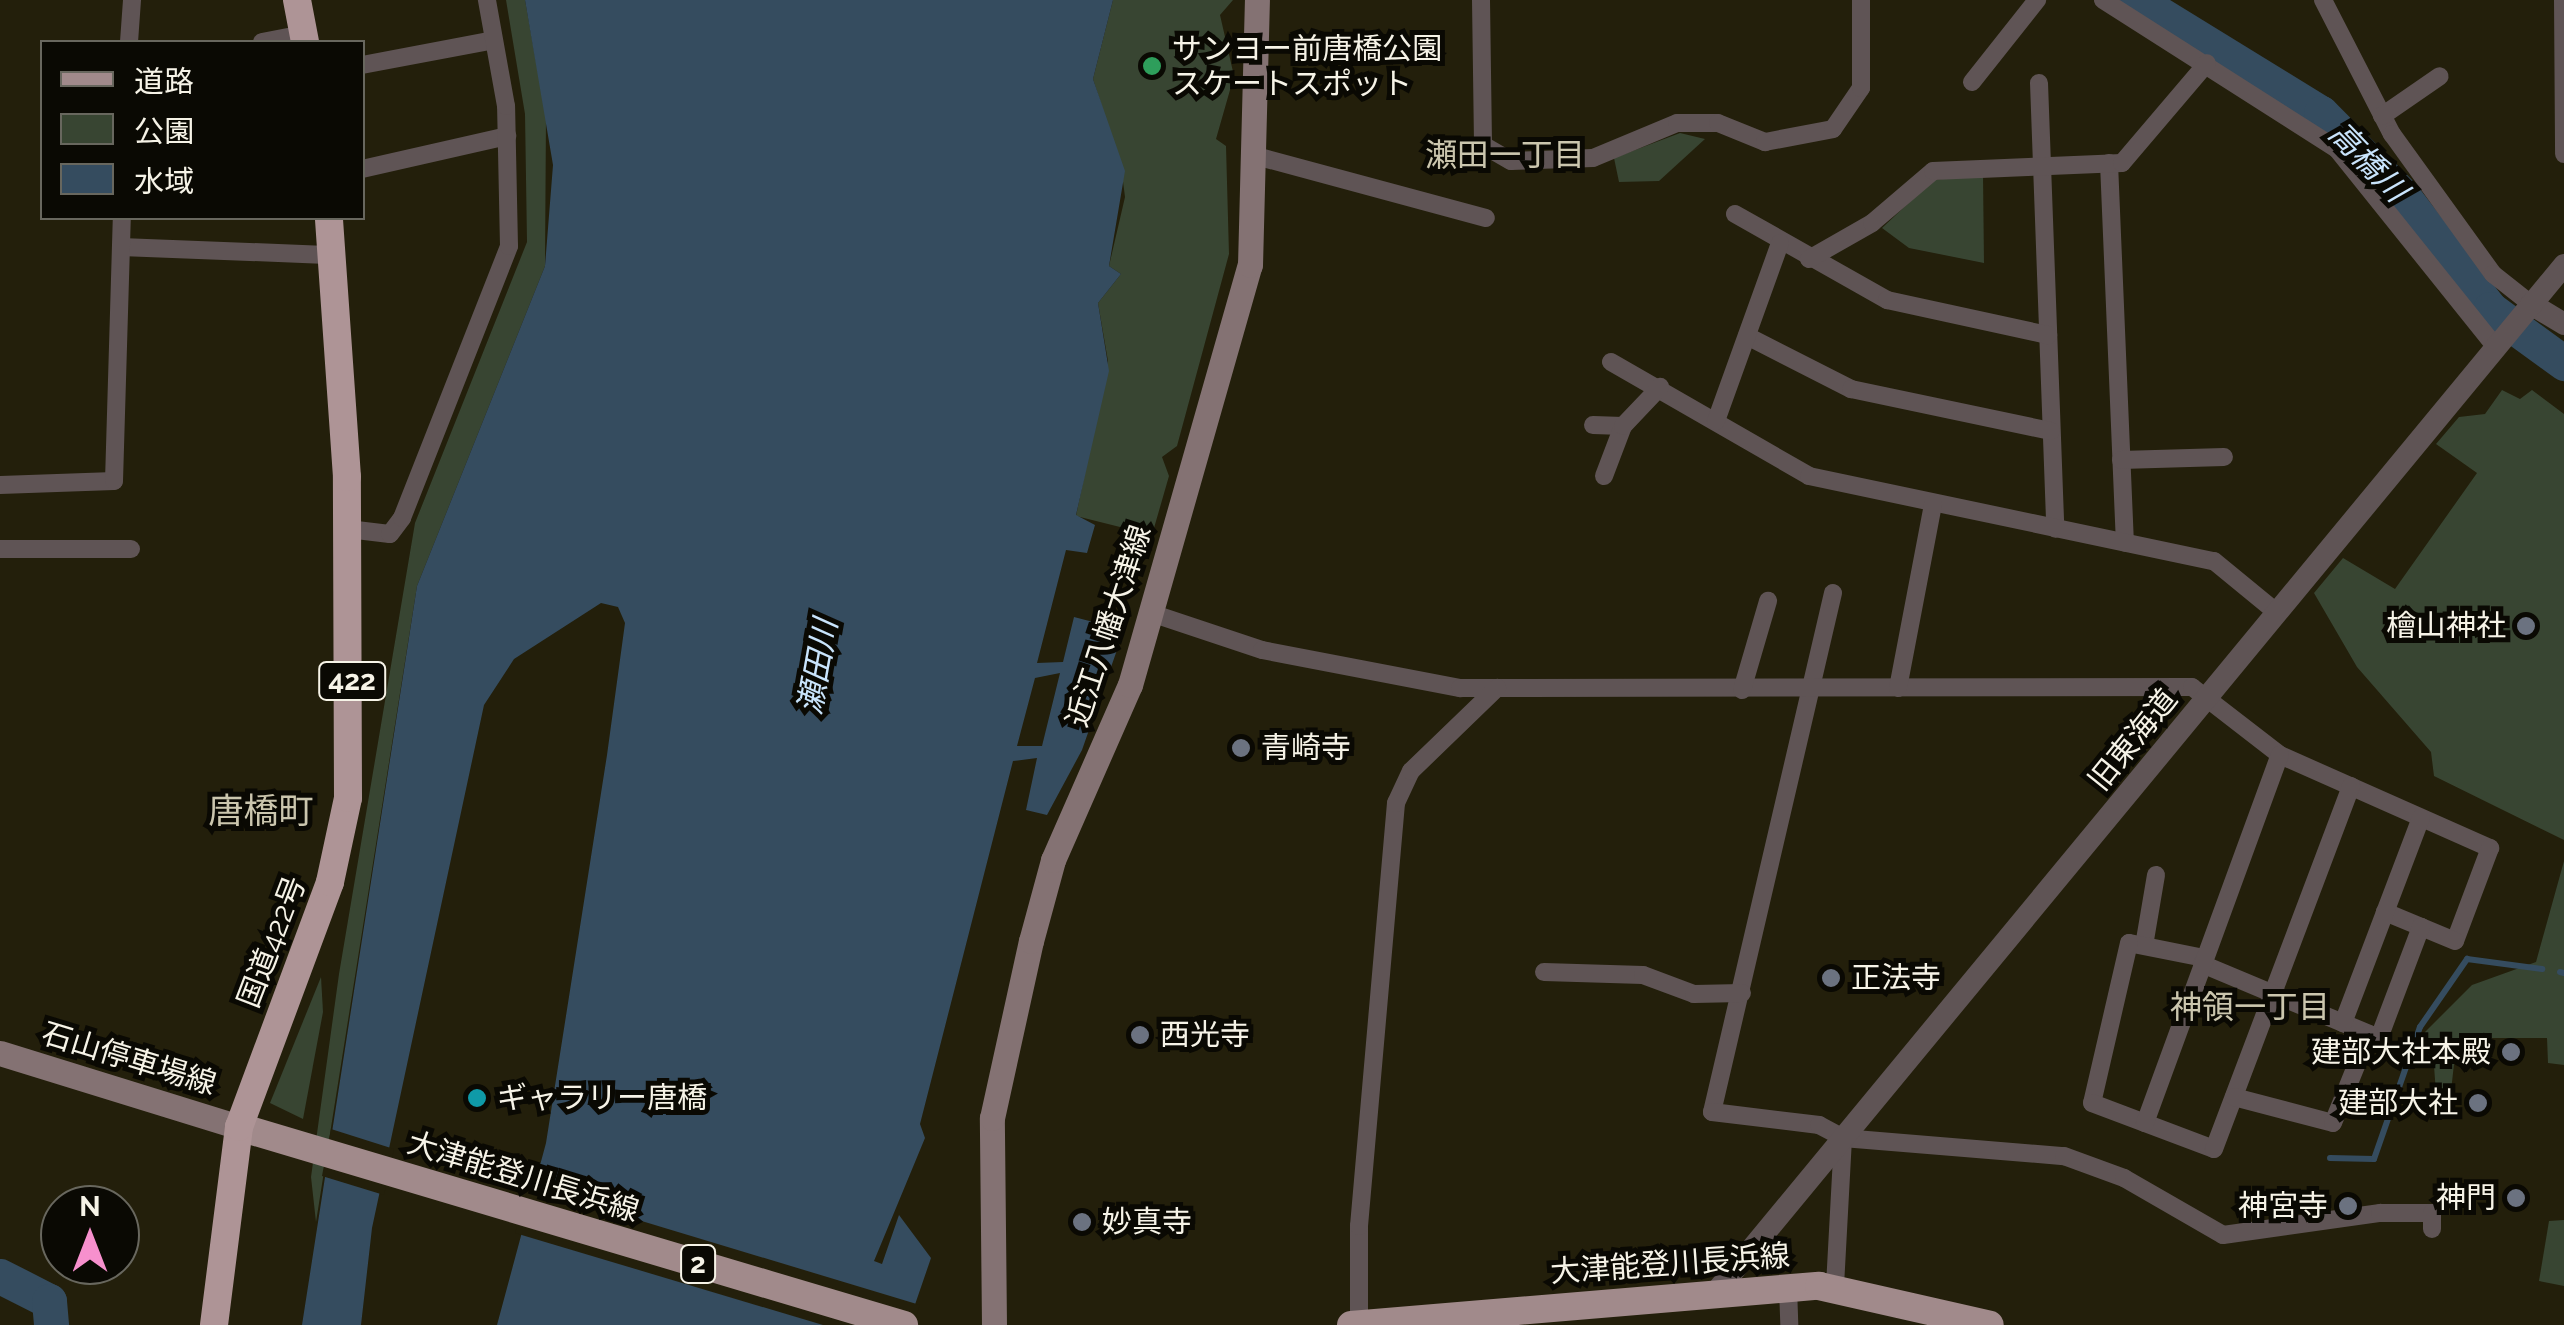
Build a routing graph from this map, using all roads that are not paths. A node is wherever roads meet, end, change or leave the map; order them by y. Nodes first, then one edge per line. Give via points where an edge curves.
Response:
1 (132, 0) edge
2 (297, 0) edge
3 (487, 0) edge
4 (1257, 0) edge
5 (1481, 0) edge
6 (1860, 0) edge
7 (2037, 0) edge
8 (2103, 0) edge
9 (2323, 0) edge
10 (2556, 1) edge
11 (304, 38) edge
12 (129, 40) edge
13 (494, 40) junction
14 (2206, 63) junction
15 (365, 64) edge
16 (2440, 76) dead end
17 (1972, 82) dead end
18 (2039, 83) dead end
19 (2382, 116) junction
20 (507, 136) junction
21 (2564, 154) edge
22 (1256, 156) junction
23 (2110, 163) junction
24 (2042, 165) junction
25 (365, 168) edge
26 (1735, 214) dead end
27 (1486, 218) dead end
28 (122, 220) edge
29 (330, 220) edge
30 (1780, 243) junction
31 (121, 247) junction
32 (334, 254) junction
33 (1809, 259) junction
34 (2564, 265) edge
35 (2527, 308) junction
36 (2564, 324) edge
37 (2048, 335) junction
38 (1747, 336) junction
39 (2499, 342) junction
40 (1610, 362) dead end
41 (1660, 387) junction
42 (1716, 421) junction
43 (1593, 425) dead end
44 (1623, 426) junction
45 (2052, 431) junction
46 (2224, 457) dead end
47 (2121, 460) junction
48 (1604, 476) dead end
49 (0, 485) edge
50 (1933, 504) junction
51 (348, 529) junction
52 (2055, 529) junction
53 (2125, 543) junction
54 (0, 549) edge
55 (131, 549) dead end
56 (1833, 593) dead end
57 (1768, 602) dead end
58 (2276, 612) junction
59 (1151, 613) junction
60 (1497, 688) junction
61 (1898, 688) junction
62 (1742, 690) junction
63 (1806, 692) junction
64 (2204, 698) junction
65 (2280, 755) junction
66 (2350, 786) junction
67 (2421, 818) junction
68 (2156, 875) dead end
69 (2385, 912) junction
70 (2421, 928) junction
71 (2145, 940) junction
72 (2203, 961) junction
73 (1544, 972) dead end
74 (1742, 993) junction
75 (2274, 994) junction
76 (2343, 1023) junction
77 (2369, 1034) junction
78 (0, 1054) edge
79 (2234, 1097) junction
80 (2145, 1123) junction
81 (239, 1126) junction
82 (1844, 1138) junction
83 (2432, 1229) dead end
84 (1835, 1286) junction
85 (1788, 1287) junction
86 (1716, 1292) junction
87 (1656, 1296) junction
88 (1531, 1316) edge
89 (1359, 1324) edge
90 (214, 1325) edge
91 (904, 1325) edge
92 (994, 1325) edge
93 (1352, 1325) edge
94 (1656, 1325) edge
95 (1788, 1325) edge
96 (1990, 1325) edge

1 - 12 street
2 - 11 highway
3 - 13 street
4 - 22 main road, 近江八幡大津線
5 - 6 street via 1483,145 1497,159 1578,161 1677,122 1718,124 1765,142 1834,128 1861,88
7 - 17 street
8 - 14 street
9 - 19 street
10 - 21 street
13 - 15 street
13 - 20 street
14 - 23 street via 2144,144
14 - 39 street via 2338,149
16 - 19 street
18 - 24 street
19 - 35 street via 2471,246
20 - 25 street
20 - 51 street via 510,246 402,518 390,534
22 - 27 street
22 - 59 main road, 近江八幡大津線 via 1250,265
23 - 24 street
23 - 47 street
24 - 33 street via 1933,171 1872,223
24 - 37 street
26 - 30 street
28 - 31 street
29 - 32 highway, 国道422号 / 422
30 - 33 street
30 - 38 street
31 - 32 street
31 - 49 street via 114,482
32 - 51 highway, 国道422号 / 422
33 - 37 street via 1886,300
34 - 35 street, 旧東海道
35 - 36 street
35 - 39 street, 旧東海道
37 - 45 street
38 - 42 street
38 - 45 street via 1850,389
39 - 58 street, 旧東海道
40 - 41 street
41 - 42 street
41 - 44 street
42 - 50 street via 1809,476
43 - 44 street
44 - 48 street
45 - 52 street
46 - 47 street
47 - 53 street
50 - 52 street
50 - 61 street
51 - 81 highway, 国道422号 / 422 via 344,828
52 - 53 street
53 - 58 street via 2214,561
54 - 55 street
56 - 63 street
57 - 62 street
58 - 64 street, 旧東海道
59 - 60 street via 1292,657
59 - 92 main road, 近江八幡大津線 via 1122,708 1053,860 995,1096
60 - 62 street
60 - 89 street via 1412,771 1396,803 1359,1226
61 - 63 street
61 - 64 street via 2192,687
62 - 63 street
63 - 74 street
64 - 65 street
64 - 82 street, 旧東海道
65 - 66 street
65 - 72 street
66 - 67 street
66 - 75 street
67 - 69 street
67 - 70 street via 2490,848 2455,940
68 - 71 street
69 - 70 street
69 - 76 street
70 - 77 street via 2379,1038
71 - 72 street
71 - 80 street via 2129,943 2092,1103
72 - 75 street
72 - 80 street
73 - 74 street via 1642,975 1694,994
74 - 82 street via 1712,1112 1819,1125
75 - 76 street
75 - 79 street
76 - 77 street
77 - 79 street via 2334,1123
78 - 81 main road, 石山停車場線
79 - 80 street via 2214,1148
81 - 90 highway, 国道422号 / 422
81 - 91 main road, 大津能登川長浜線 / 2
82 - 83 street via 2076,1159 2223,1235 2380,1213 2432,1213
82 - 84 street
82 - 86 street, 旧東海道
84 - 85 main road, 大津能登川長浜線
84 - 96 main road, 大津能登川長浜線
85 - 86 main road, 大津能登川長浜線
85 - 95 street
86 - 87 main road, 大津能登川長浜線
87 - 88 main road, 大津能登川長浜線
87 - 94 main road
88 - 89 main road, 大津能登川長浜線
89 - 93 main road, 大津能登川長浜線

